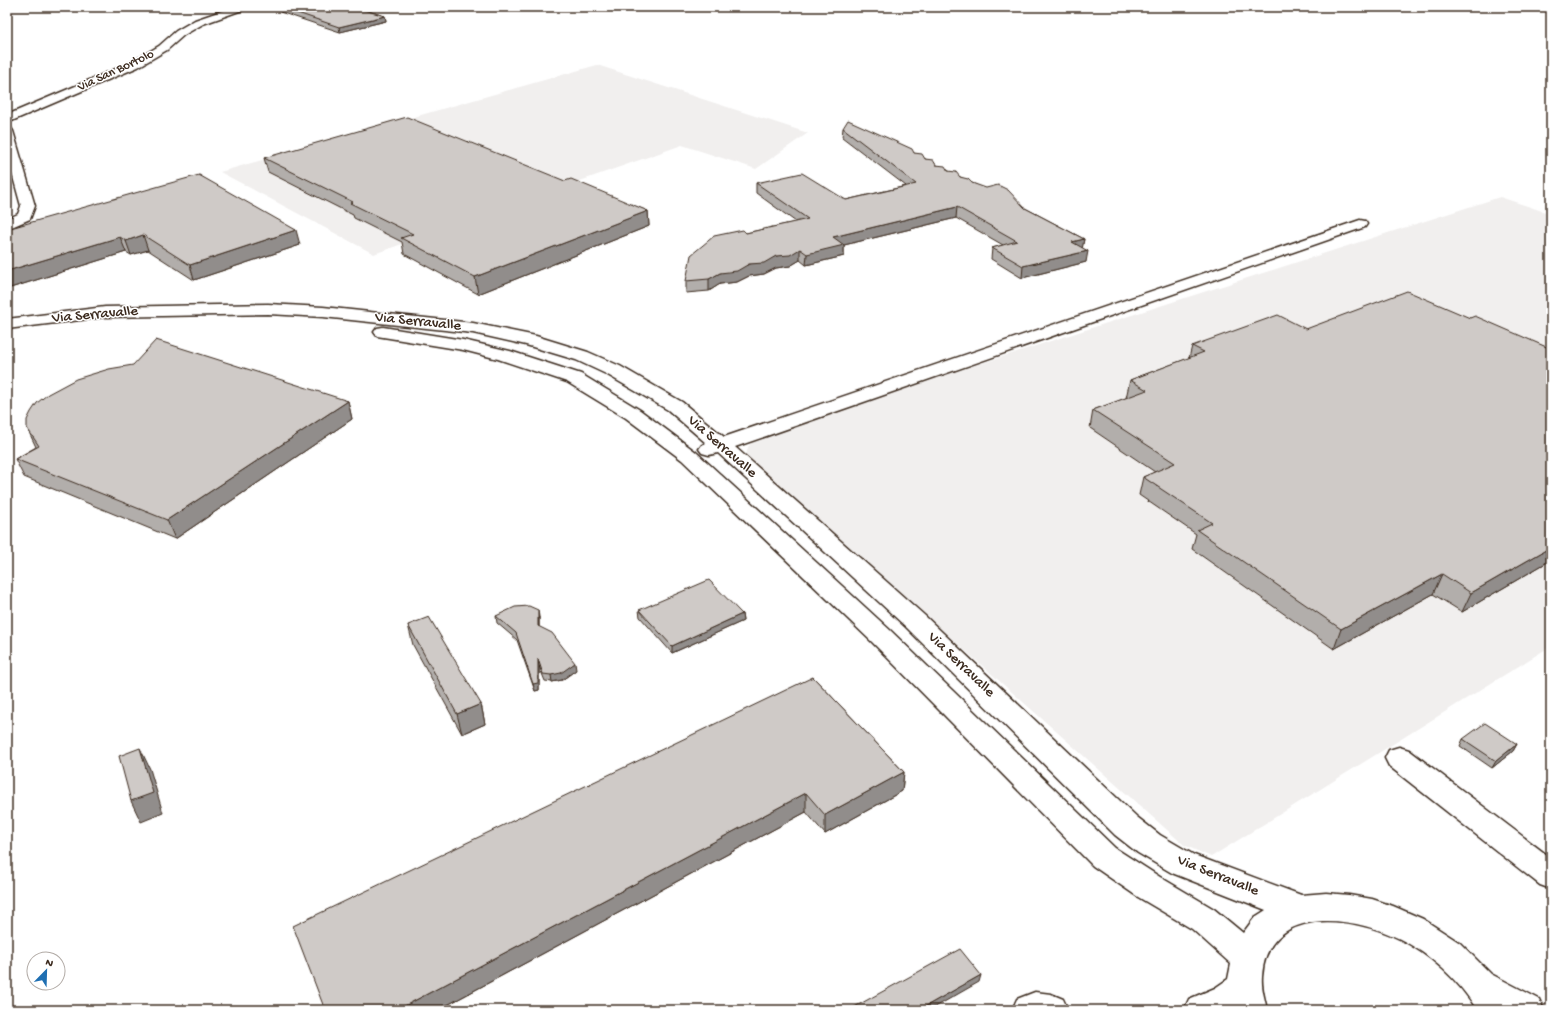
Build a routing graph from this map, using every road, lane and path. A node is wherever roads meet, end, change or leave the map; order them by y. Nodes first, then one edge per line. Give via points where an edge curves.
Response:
1 (242, 7) edge
2 (7, 119) edge
3 (7, 132) edge
4 (1360, 224) dead end
5 (7, 225) edge
6 (261, 316) junction
7 (7, 324) edge
8 (400, 327) junction
9 (7, 335) edge
10 (721, 445) junction
11 (689, 456) junction
12 (915, 621) junction
13 (881, 636) junction
14 (1399, 758) dead end
15 (1551, 876) edge
16 (1300, 909) junction
17 (1248, 985) edge
18 (1488, 998) edge
19 (1029, 1010) edge
20 (1052, 1010) edge
21 (1200, 1010) edge
22 (1527, 1010) edge

1 - 2 street, Via San Bortolo via 199,22 134,65
3 - 5 street via 28,206 25,216
4 - 10 street
6 - 7 street, Via Serravalle via 105,312
6 - 8 street, Via Serravalle via 270,322
6 - 9 street, Via Serravalle
8 - 10 street, Via Serravalle via 473,328 530,340 582,356 613,370 675,406
8 - 11 street, Via Serravalle via 504,355 574,378 633,414
10 - 11 street
10 - 12 street, Via Serravalle
11 - 13 street, Via Serravalle
12 - 13 street
12 - 16 street, Via Serravalle via 1126,826 1149,844 1183,864
13 - 17 street, Via Serravalle via 1104,857 1203,919
14 - 15 street
16 - 17 street via 1276,919 1258,936
16 - 18 street via 1335,906 1373,912 1412,929 1449,953
17 - 21 street via 1227,1000
18 - 22 street
19 - 20 street

